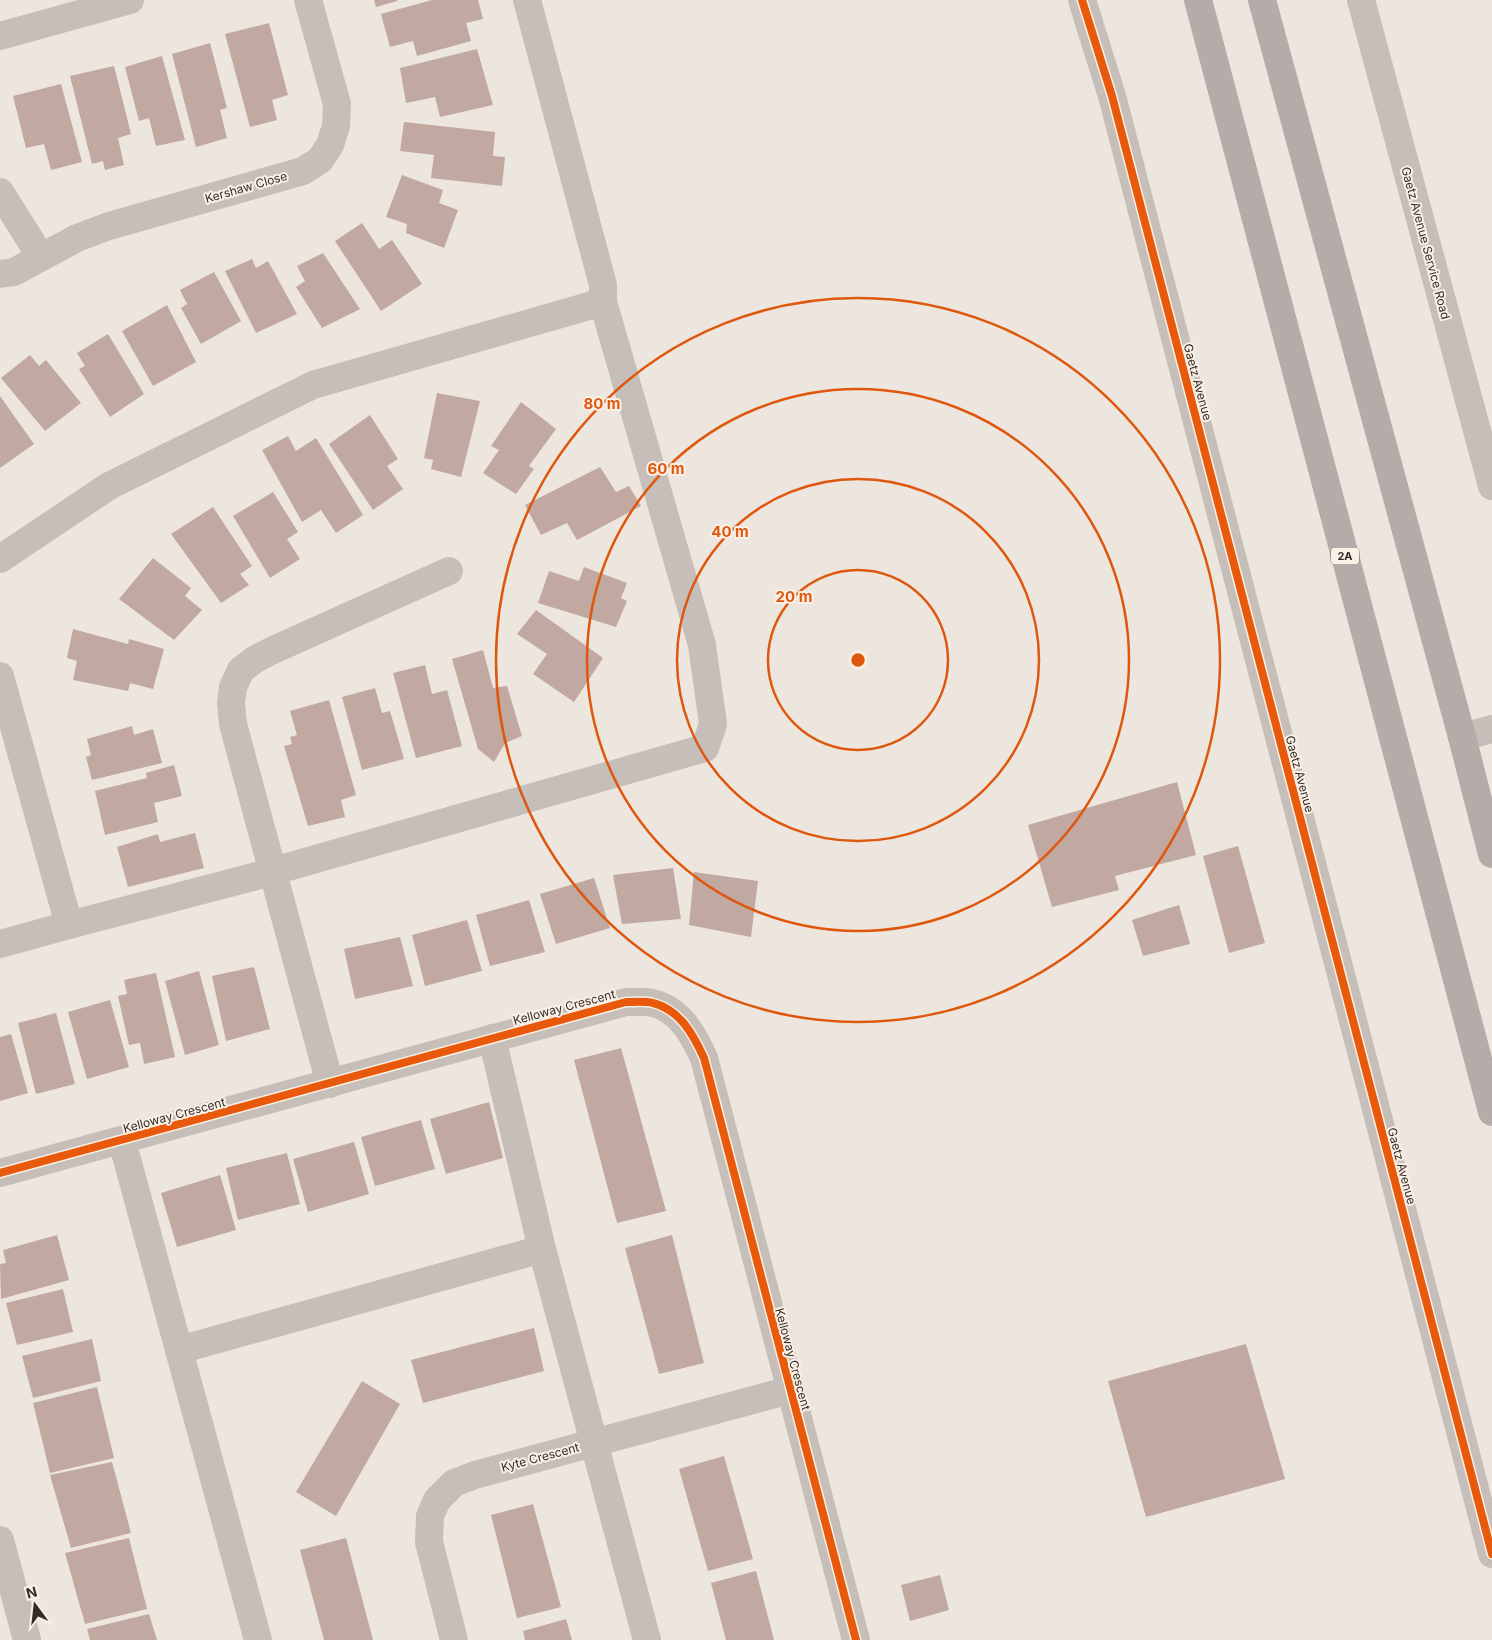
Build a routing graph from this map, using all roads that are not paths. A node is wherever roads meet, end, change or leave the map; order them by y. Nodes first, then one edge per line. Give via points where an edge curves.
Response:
1 (130, 0) edge
2 (308, 0) edge
3 (527, 0) edge
4 (1082, 0) edge
5 (1198, 0) edge
6 (1262, 0) edge
7 (1361, 0) edge
8 (0, 36) edge
9 (0, 192) edge
10 (41, 257) junction
11 (7, 273) edge
12 (0, 296) edge
13 (603, 302) junction
14 (1492, 486) edge
15 (0, 559) edge
16 (449, 571) dead end
17 (0, 676) edge
18 (1492, 729) edge
19 (1462, 737) junction
20 (1492, 854) edge
21 (274, 871) junction
22 (69, 925) junction
23 (0, 944) edge
24 (492, 1038) junction
25 (330, 1084) junction
26 (1492, 1112) edge
27 (122, 1141) junction
28 (0, 1173) edge
29 (542, 1249) junction
30 (179, 1350) junction
31 (790, 1390) junction
32 (595, 1442) junction
33 (0, 1540) edge
34 (1492, 1554) edge
35 (4, 1573) edge
36 (27, 1640) edge
37 (258, 1640) edge
38 (454, 1640) edge
39 (647, 1640) edge
40 (856, 1640) edge

1 - 8 street
2 - 10 street, Kershaw Close via 337,104 336,126 330,145 320,160 302,171 109,226
3 - 13 street via 603,285
4 - 34 street, Gaetz Avenue via 1112,96
5 - 26 main road, 2A
6 - 19 main road
7 - 14 street, Gaetz Avenue Service Road
9 - 10 street
10 - 11 street, Kershaw Close
11 - 12 street, Kershaw Close
13 - 15 street via 313,385 109,486
13 - 21 street via 702,645 713,724 705,748
16 - 21 street via 271,650 241,670 233,687 233,724
17 - 22 street
18 - 19 street
19 - 20 main road
21 - 22 street
21 - 25 street
22 - 23 street
24 - 25 street, Kelloway Crescent
24 - 29 street
24 - 31 street, Kelloway Crescent via 626,1002 652,1002 670,1010 692,1032 704,1058
25 - 27 street, Kelloway Crescent
27 - 28 street, Kelloway Crescent
27 - 30 street
29 - 30 street
29 - 32 street
30 - 37 street
31 - 32 street, Kyte Crescent
31 - 40 street, Kelloway Crescent
32 - 38 street, Kyte Crescent via 475,1475 454,1483 437,1500 430,1516 429,1542
32 - 39 street
33 - 35 street
35 - 36 street

